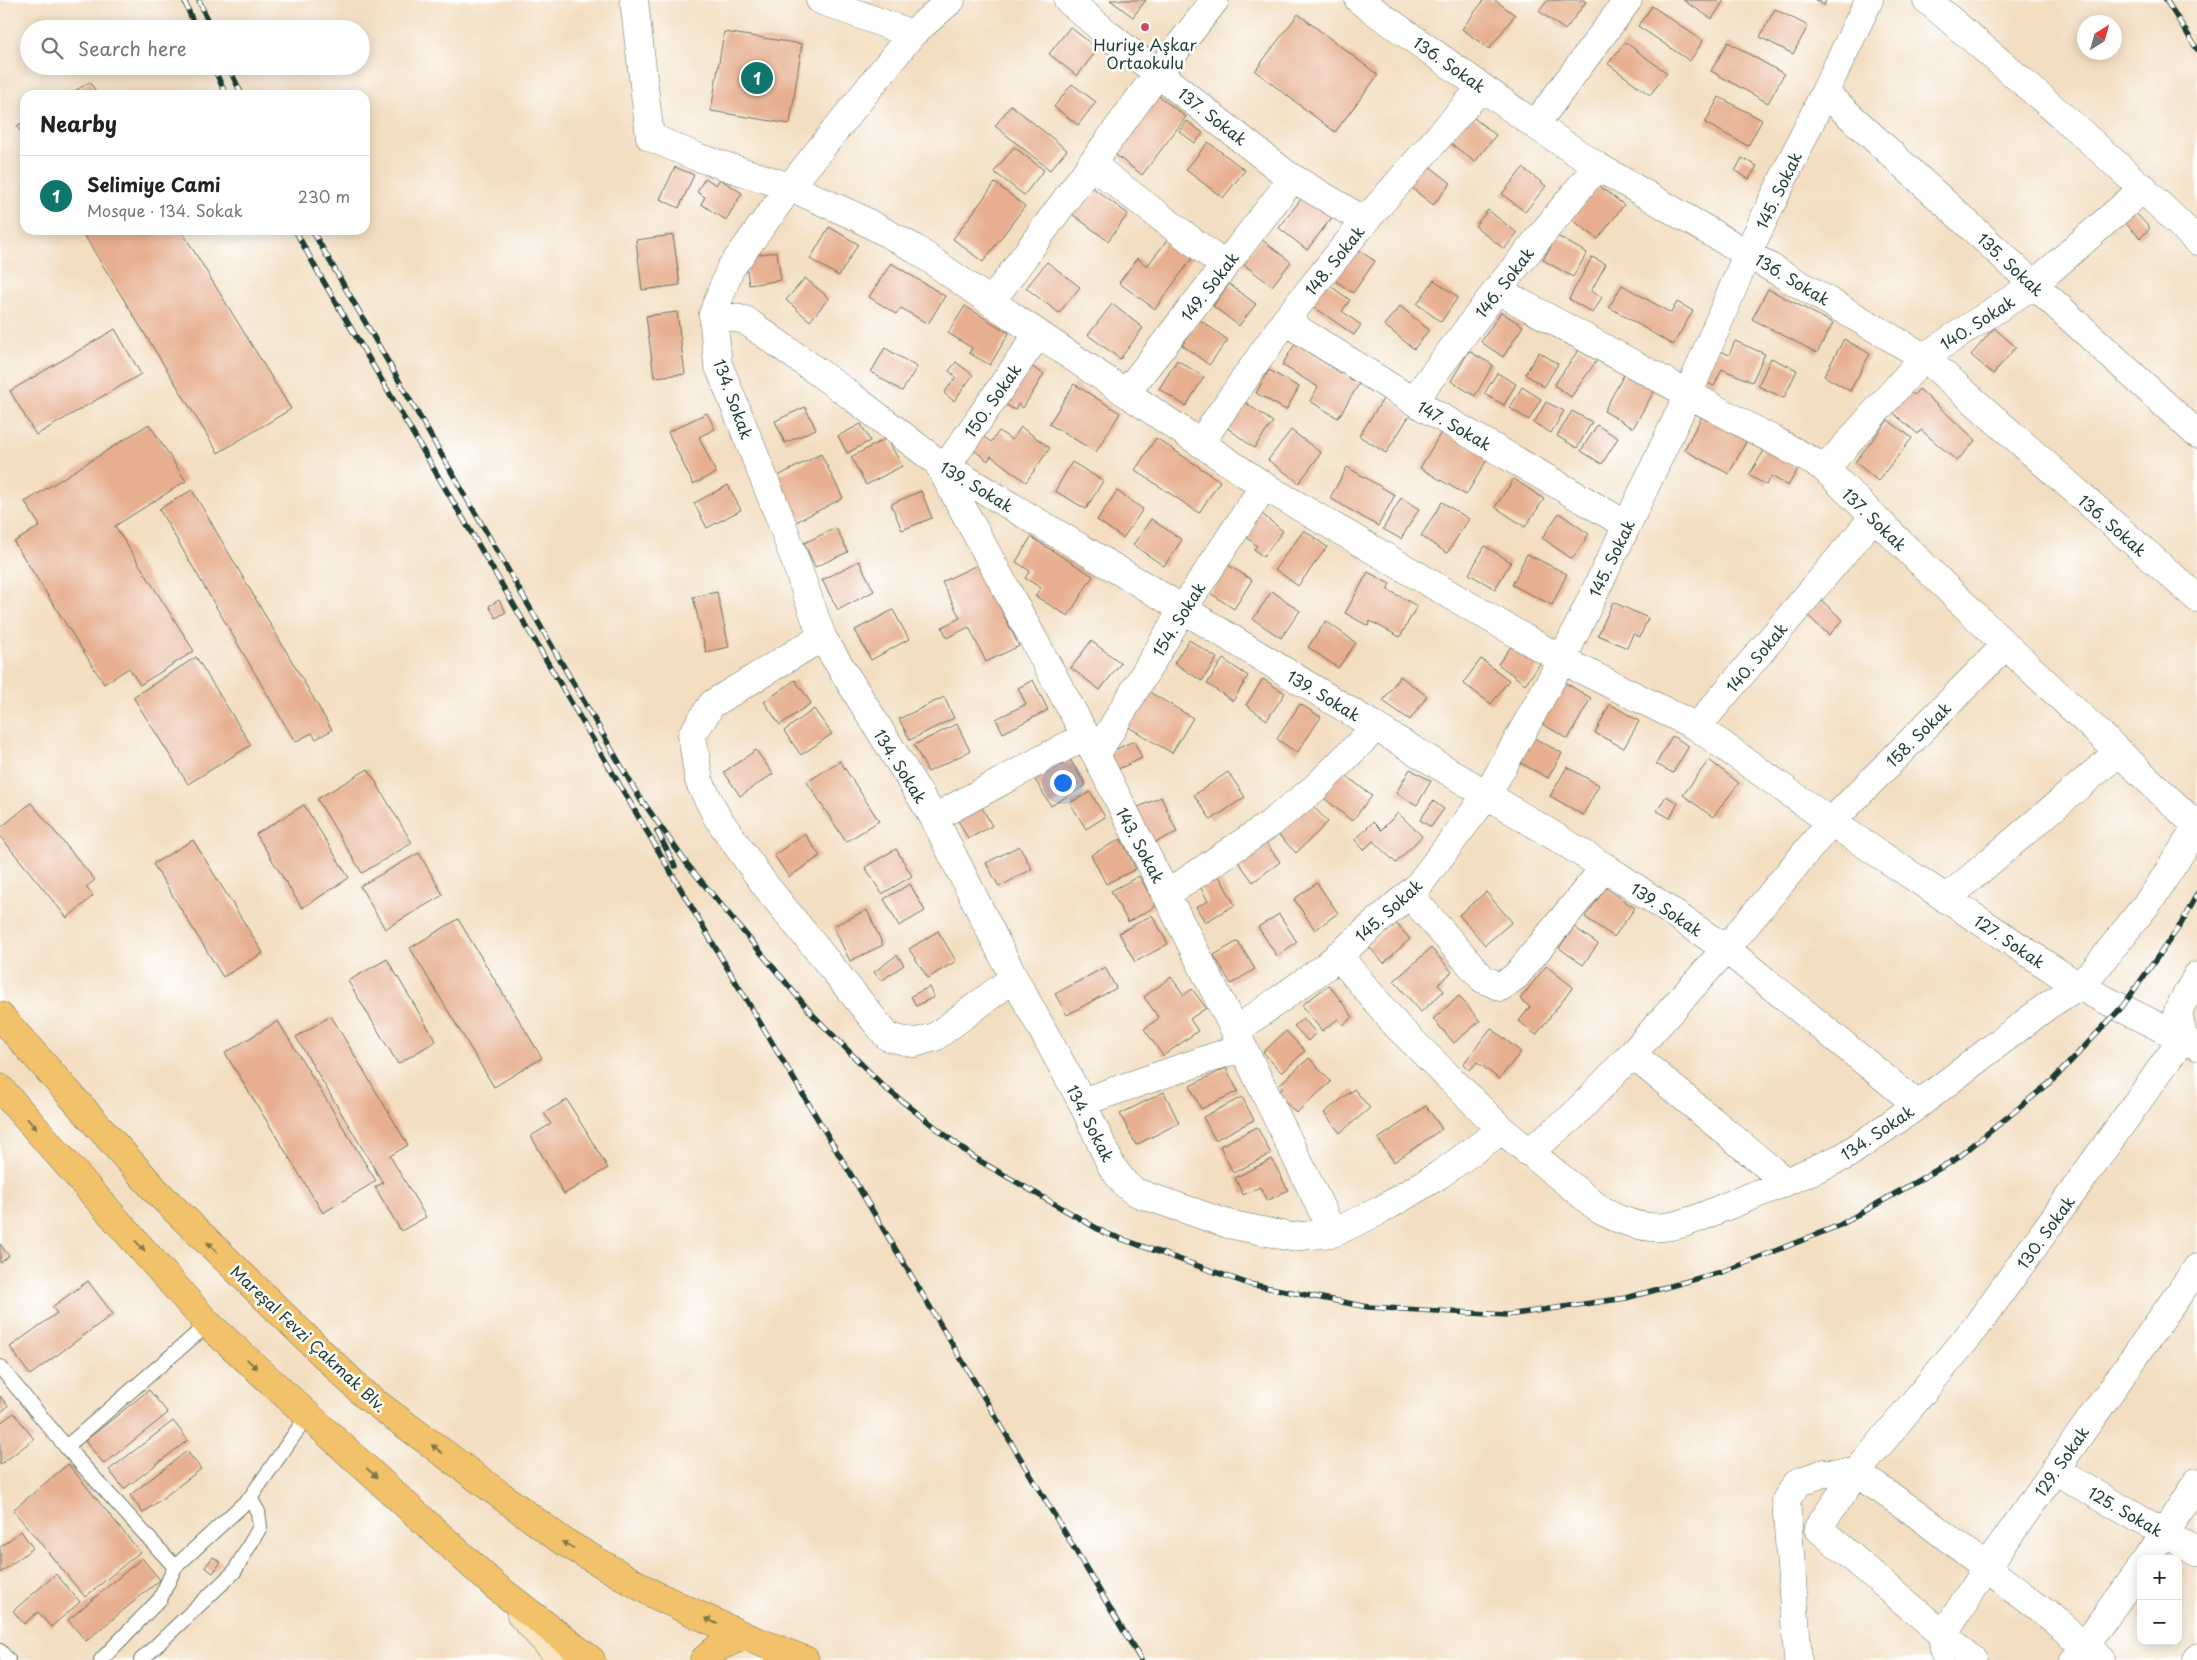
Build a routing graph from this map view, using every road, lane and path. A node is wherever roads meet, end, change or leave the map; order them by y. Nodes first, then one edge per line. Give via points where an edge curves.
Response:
1 (634, 0) edge
2 (820, 0) edge
3 (951, 0) edge
4 (1068, 0) edge
5 (1215, 0) edge
6 (1359, 0) edge
7 (1628, 0) edge
8 (1869, 0) edge
9 (1927, 0) edge
10 (912, 34) junction
11 (1158, 73) junction
12 (1482, 87) junction
13 (1825, 93) junction
14 (1536, 125) junction
15 (1091, 164) junction
16 (1597, 166) junction
17 (1293, 178) junction
18 (790, 187) junction
19 (2144, 188) junction
20 (1365, 221) junction
21 (2197, 241) edge
22 (1748, 252) junction
23 (1225, 266) junction
24 (2033, 285) junction
25 (1497, 290) junction
26 (991, 302) junction
27 (712, 314) junction
28 (1285, 321) junction
29 (1038, 334) junction
30 (1924, 357) junction
31 (1126, 393) junction
32 (1688, 395) junction
33 (1413, 401) junction
34 (2197, 434) edge
35 (1200, 443) junction
36 (942, 464) junction
37 (1825, 469) junction
38 (1264, 486) junction
39 (1873, 518) junction
40 (1627, 525) junction
41 (2197, 598) edge
42 (1183, 609) junction
43 (822, 637) junction
44 (2006, 646) junction
45 (1562, 660) junction
46 (1376, 727) junction
47 (1697, 727) junction
48 (1090, 745) junction
49 (2119, 752) junction
50 (1487, 795) junction
51 (934, 818) junction
52 (1831, 822) junction
53 (2197, 826) edge
54 (1605, 867) junction
55 (1167, 894) junction
56 (1408, 894) junction
57 (1946, 899) junction
58 (1726, 949) junction
59 (1338, 955) junction
60 (2197, 976) edge
61 (1014, 978) junction
62 (2078, 986) junction
63 (0, 1016) edge
64 (1239, 1039) junction
65 (2190, 1042) edge
66 (1632, 1054) junction
67 (0, 1088) edge
68 (1082, 1102) junction
69 (1918, 1105) junction
70 (1502, 1130) junction
71 (1528, 1152) junction
72 (1786, 1182) junction
73 (1333, 1233) junction
74 (2197, 1268) edge
75 (208, 1324) junction
76 (0, 1367) edge
77 (308, 1415) junction
78 (66, 1446) junction
79 (2054, 1470) junction
80 (1856, 1473) junction
81 (2197, 1482) edge
82 (250, 1498) junction
83 (1786, 1500) junction
84 (1818, 1528) junction
85 (2163, 1533) junction
86 (2197, 1552) edge
87 (2149, 1555) edge
88 (175, 1567) junction
89 (1986, 1568) junction
90 (2137, 1573) edge
91 (495, 1586) junction
92 (744, 1636) junction
93 (1944, 1647) edge
94 (0, 1651) edge
95 (778, 1654) edge
96 (2086, 1655) edge
97 (8, 1660) edge
98 (101, 1660) edge
99 (141, 1660) edge
100 (562, 1660) edge
101 (591, 1660) edge
102 (704, 1660) edge
103 (805, 1660) edge
104 (1798, 1660) edge
105 (1973, 1660) edge

1 - 18 street, 127. Sokak via 650,137 697,157
2 - 10 street
3 - 10 street, 134. Sokak
4 - 11 street, 137. Sokak
5 - 11 street
6 - 12 street, 136. Sokak
7 - 14 street
8 - 13 street, 145. Sokak
9 - 19 street
10 - 18 street, 134. Sokak
11 - 15 street
11 - 17 street, 137. Sokak
12 - 14 street, 136. Sokak
12 - 20 street, 148. Sokak
13 - 22 street, 145. Sokak
13 - 24 street, 135. Sokak
14 - 16 street, 136. Sokak
15 - 23 street
15 - 26 street
16 - 22 street, 136. Sokak
16 - 25 street, 146. Sokak
17 - 20 street, 137. Sokak
17 - 23 street, 149. Sokak
18 - 26 street, 127. Sokak via 914,248
18 - 27 street, 134. Sokak via 730,269
19 - 21 street
19 - 24 street, 140. Sokak
20 - 28 street, 148. Sokak
22 - 30 street, 136. Sokak
22 - 32 street, 145. Sokak
23 - 31 street, 149. Sokak
24 - 30 street, 140. Sokak
24 - 34 street, 135. Sokak
25 - 32 street, 137. Sokak
25 - 33 street, 146. Sokak
26 - 29 street, 127. Sokak
27 - 36 street, 139. Sokak via 746,320
27 - 43 street, 134. Sokak via 718,364 781,522
28 - 33 street, 147. Sokak
28 - 35 street, 148. Sokak
29 - 31 street, 127. Sokak
29 - 36 street, 150. Sokak
30 - 37 street, 140. Sokak
30 - 41 street, 136. Sokak
31 - 35 street, 127. Sokak
32 - 37 street, 137. Sokak
32 - 40 street, 145. Sokak
33 - 40 street, 147. Sokak
35 - 38 street, 127. Sokak
36 - 42 street, 139. Sokak
36 - 48 street, 143. Sokak
37 - 39 street, 137. Sokak
38 - 42 street, 154. Sokak
38 - 45 street, 127. Sokak
39 - 44 street, 137. Sokak
39 - 47 street, 140. Sokak
40 - 45 street, 145. Sokak
42 - 46 street, 139. Sokak
42 - 48 street, 154. Sokak
43 - 51 street, 134. Sokak
43 - 61 street via 712,704 692,735 699,781 716,817 765,885 888,1037 914,1043 934,1037
44 - 49 street, 137. Sokak
44 - 52 street, 158. Sokak
45 - 47 street, 127. Sokak
45 - 50 street, 145. Sokak
46 - 50 street, 139. Sokak
46 - 55 street via 1315,788 1270,824
47 - 52 street, 127. Sokak
48 - 51 street
48 - 55 street, 143. Sokak
49 - 53 street, 137. Sokak
49 - 57 street
50 - 54 street, 139. Sokak
50 - 56 street, 145. Sokak
51 - 61 street, 134. Sokak
52 - 57 street, 127. Sokak
52 - 58 street, 158. Sokak
53 - 62 street, 134. Sokak via 2153,896 2093,972
54 - 56 street via 1516,976 1501,987 1483,979
54 - 58 street, 139. Sokak
55 - 64 street, 143. Sokak
56 - 59 street, 145. Sokak
57 - 62 street, 127. Sokak
58 - 66 street, 158. Sokak
58 - 69 street, 139. Sokak
59 - 64 street, 145. Sokak
59 - 70 street, 134. Sokak via 1397,1026
60 - 65 street via 2178,1011
61 - 68 street, 134. Sokak
62 - 65 street, 127. Sokak
62 - 69 street, 134. Sokak
92 -> 63 main road, Mareşal Fevzi Çakmak Blv. via 655,1595 561,1540 365,1395 157,1192
64 - 68 street, 145. Sokak
64 - 73 street, 143. Sokak
65 - 80 street, 130. Sokak via 1976,1327
66 - 71 street via 1571,1118
66 - 72 street
67 -> 75 main road
68 - 73 street, 134. Sokak via 1112,1167 1135,1192 1228,1224 1291,1238
69 - 72 street, 134. Sokak via 1845,1156
70 - 71 street, 134. Sokak
70 - 73 street, 134. Sokak via 1439,1176
71 - 72 street, 134. Sokak via 1602,1211 1619,1220 1652,1228 1682,1225
74 - 79 street, 129. Sokak
75 -> 77 main road
75 - 78 lane
76 - 78 lane
77 - 82 lane
77 -> 91 main road
78 - 88 lane
79 - 85 street, 125. Sokak
79 - 89 street, 129. Sokak
80 - 83 street via 1824,1473 1798,1482
80 - 84 street, 130. Sokak
80 - 89 street via 1914,1512
81 - 85 street
82 - 88 lane
82 - 99 lane via 258,1512 260,1527 234,1572
83 - 84 street
83 - 104 street
84 - 93 street
85 - 86 street, 125. Sokak
85 - 87 street
88 - 98 lane via 160,1599
89 - 93 street, 129. Sokak
89 - 96 street
90 - 96 street
91 - 100 main road
91 - 101 main road
92 - 95 main road, Mareşal Fevzi Çakmak Blv.
92 - 102 main road via 720,1646
93 - 105 street
94 - 97 lane
95 - 103 main road, Mareşal Fevzi Çakmak Blv.

